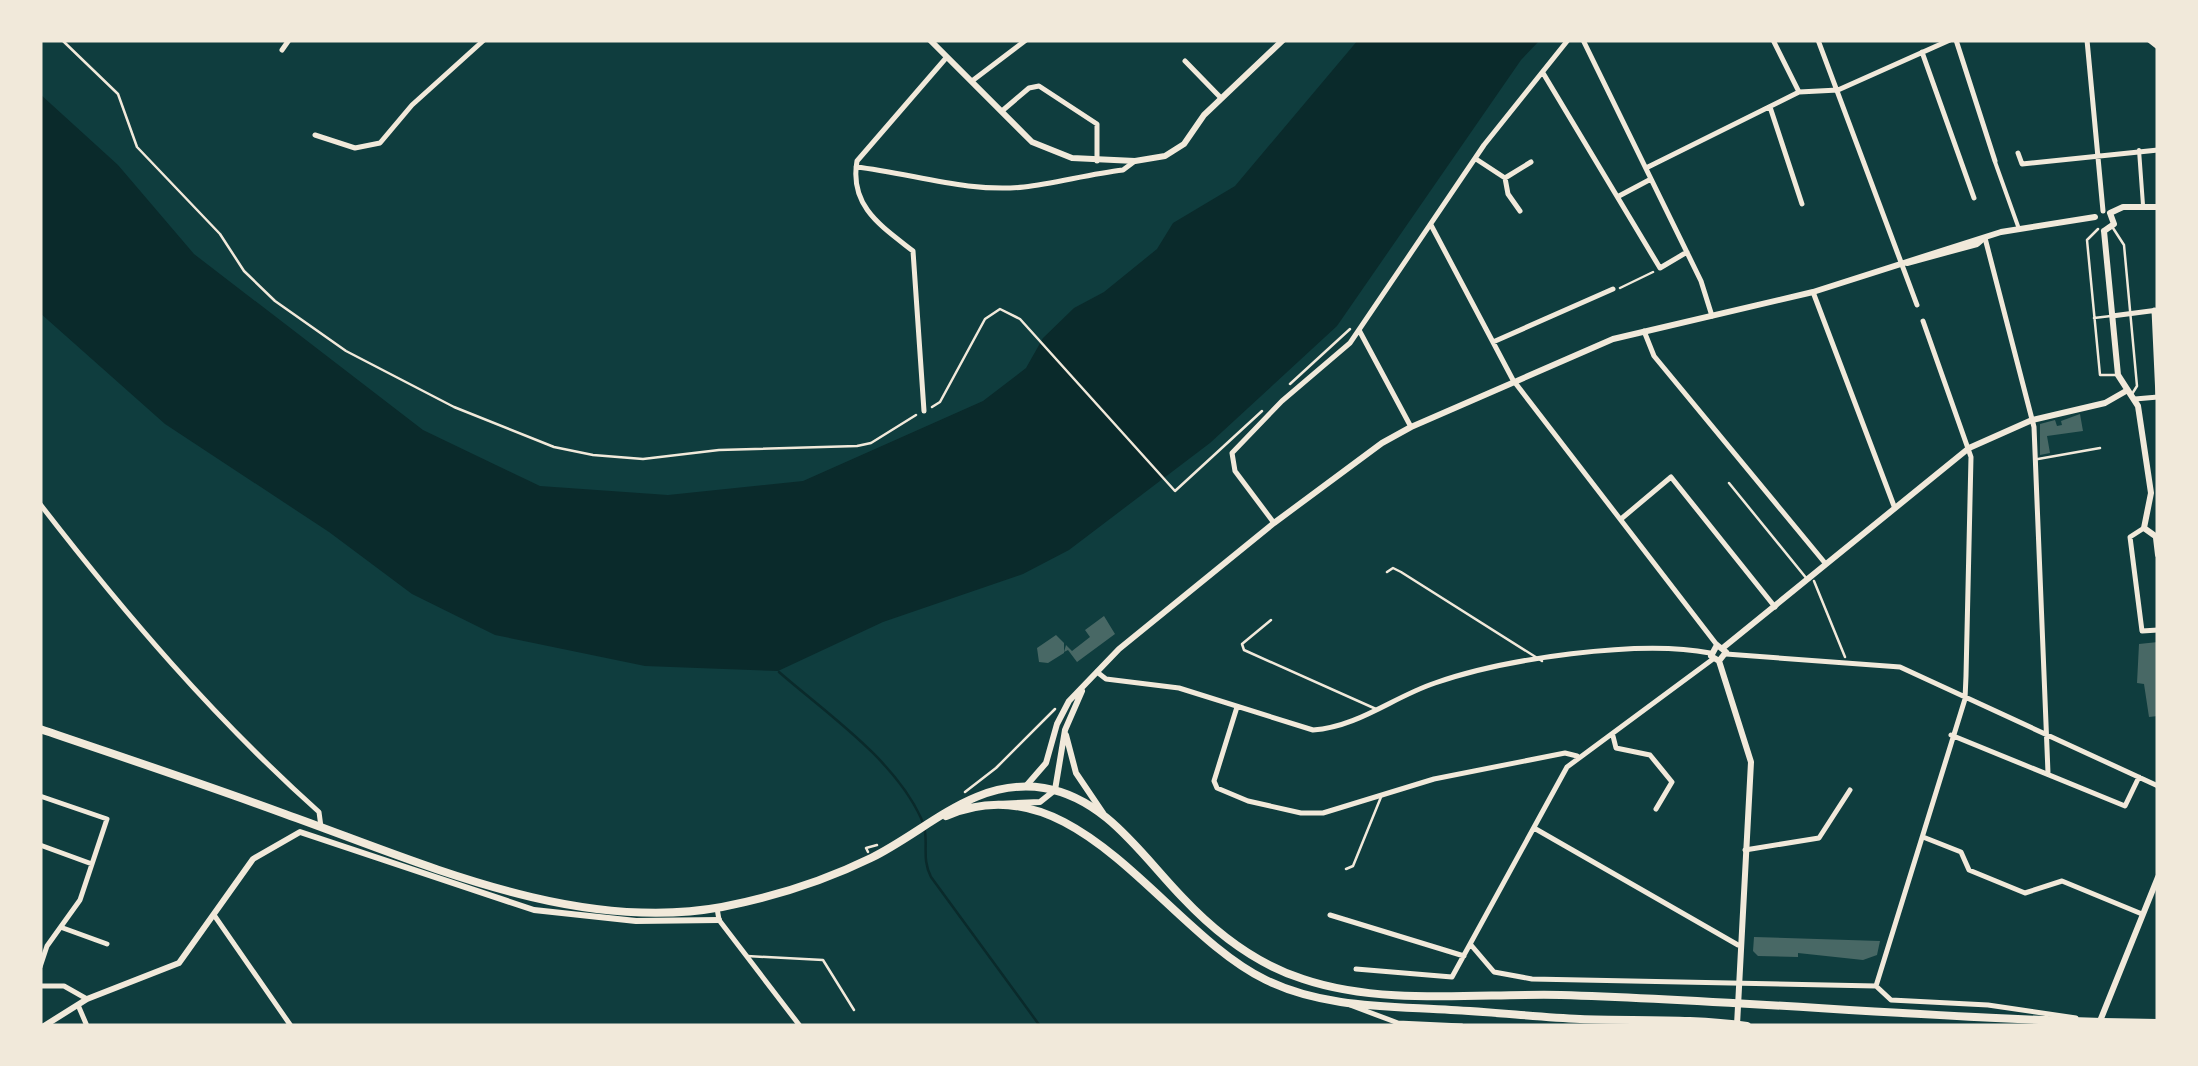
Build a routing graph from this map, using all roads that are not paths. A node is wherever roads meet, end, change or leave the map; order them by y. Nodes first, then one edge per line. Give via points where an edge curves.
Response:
1 (288, 40) edge
2 (484, 40) edge
3 (930, 40) edge
4 (1026, 40) edge
5 (1282, 40) edge
6 (1568, 40) edge
7 (1583, 40) edge
8 (1773, 40) edge
9 (1818, 40) edge
10 (1950, 40) edge
11 (2087, 40) edge
12 (2149, 40) edge
13 (2158, 47) edge
14 (282, 50) dead end
15 (1922, 52) junction
16 (946, 58) junction
17 (1184, 61) dead end
18 (1543, 73) junction
19 (970, 84) junction
20 (1838, 90) junction
21 (1798, 92) junction
22 (1222, 98) junction
23 (1770, 107) junction
24 (1000, 113) junction
25 (314, 135) dead end
26 (2139, 150) junction
27 (2158, 150) edge
28 (2018, 153) dead end
29 (2098, 154) junction
30 (1476, 159) junction
31 (1097, 160) junction
32 (1134, 161) junction
33 (1995, 161) joint
34 (1532, 162) dead end
35 (856, 167) junction
36 (1646, 168) junction
37 (1505, 178) junction
38 (1651, 179) junction
39 (1617, 197) junction
40 (1974, 198) dead end
41 (1802, 204) dead end
42 (2143, 206) junction
43 (2158, 206) edge
44 (1520, 211) dead end
45 (2106, 212) junction
46 (2095, 217) junction
47 (1431, 225) junction
48 (2019, 229) junction
49 (2105, 229) junction
50 (1985, 237) junction
51 (1687, 252) junction
52 (1901, 262) junction
53 (1613, 289) road end
54 (1813, 292) junction
55 (1918, 305) dead end
56 (2156, 310) edge
57 (2131, 314) junction
58 (1712, 316) junction
59 (2112, 316) junction
60 (2094, 318) junction
61 (1923, 321) dead end
62 (1356, 329) junction
63 (1644, 331) junction
64 (1493, 342) junction
65 (2118, 375) junction
66 (1513, 380) junction
67 (2131, 395) junction
68 (2158, 397) edge
69 (924, 411) road end
70 (2032, 420) junction
71 (1411, 427) junction
72 (1969, 448) junction
73 (2100, 448) dead end
74 (2036, 460) junction
75 (1728, 484) dead end
76 (2152, 501) junction
77 (40, 504) edge
78 (1894, 506) junction
79 (2158, 513) edge
80 (2148, 517) junction
81 (1621, 519) junction
82 (1274, 523) junction
83 (2144, 528) junction
84 (2157, 538) edge
85 (2158, 556) edge
86 (1826, 563) junction
87 (1387, 572) dead end
88 (1809, 577) junction
89 (1775, 606) junction
90 (1271, 620) dead end
91 (2158, 630) edge
92 (1722, 649) junction
93 (1714, 658) junction
94 (1542, 661) junction
95 (1097, 672) junction
96 (1088, 681) junction
97 (1964, 699) junction
98 (1238, 706) junction
99 (1377, 710) junction
100 (40, 729) edge
101 (1065, 730) junction
102 (1951, 735) junction
103 (2047, 735) junction
104 (1613, 736) junction
105 (1576, 756) junction
106 (2048, 773) junction
107 (2138, 777) junction
108 (1026, 786) junction
109 (2158, 786) edge
110 (1056, 790) junction
111 (1850, 790) dead end
112 (40, 796) edge
113 (1382, 796) junction
114 (992, 806) junction
115 (1656, 809) dead end
116 (1106, 818) junction
117 (933, 822) junction
118 (321, 826) junction
119 (1534, 828) junction
120 (1922, 838) junction
121 (40, 846) edge
122 (1745, 850) junction
123 (92, 864) junction
124 (1346, 869) dead end
125 (2158, 877) edge
126 (717, 908) junction
127 (2142, 914) junction
128 (214, 915) junction
129 (1330, 915) dead end
130 (720, 920) junction
131 (62, 928) junction
132 (108, 944) dead end
133 (1471, 945) junction
134 (1738, 945) junction
135 (745, 956) junction
136 (1464, 956) junction
137 (40, 967) edge
138 (1356, 969) dead end
139 (1737, 984) junction
140 (40, 986) edge
141 (1876, 986) junction
142 (87, 1000) junction
143 (1348, 1004) junction
144 (78, 1005) junction
145 (1737, 1006) junction
146 (854, 1010) dead end
147 (2087, 1022) junction
148 (2158, 1023) edge
149 (2099, 1024) edge
150 (1737, 1025) edge
151 (44, 1026) edge
152 (87, 1026) edge
153 (291, 1026) edge
154 (800, 1026) edge
155 (1462, 1026) edge
156 (1746, 1026) edge

1 - 14 street
2 - 25 street via 380,143 355,148
3 - 16 street
4 - 19 street
5 - 22 street
6 - 18 street
7 - 36 street
8 - 21 street
9 - 20 street
10 - 15 street
10 - 33 street
11 - 29 street
12 - 13 street
15 - 20 street
15 - 40 street
16 - 19 street
16 - 35 street
17 - 22 street
18 - 30 street
18 - 39 street
19 - 24 street
20 - 21 street
20 - 52 street
21 - 23 street
22 - 32 street via 1184,144 1165,156
23 - 36 street
23 - 41 street
24 - 31 street via 1045,148
24 - 31 street via 1029,88 1044,88 1097,124
26 - 27 street
26 - 29 street
26 - 42 street
28 - 29 street via 2022,164
29 - 45 street
30 - 37 street
30 - 47 street
31 - 32 street
32 - 35 street via 1122,170 1026,187 940,183
33 - 48 street
34 - 37 street
35 - 69 street via 863,208 913,251
36 - 38 street
37 - 44 street
38 - 39 street
38 - 51 street
39 - 51 street via 1660,268
42 - 43 street
42 - 45 street
45 - 46 street
45 - 49 street
46 - 48 street
46 - 49 street
47 - 62 street
47 - 64 street
48 - 50 street
49 - 57 lane via 2124,245
49 - 59 street
49 - 60 lane via 2087,240
50 - 52 street
50 - 70 street
51 - 58 street
52 - 54 street
52 - 55 street
53 - 64 street
54 - 58 street
54 - 78 street
56 - 57 street
56 - 68 street
57 - 59 street
57 - 67 lane via 2137,386
58 - 63 street
59 - 60 lane
59 - 65 street
60 - 65 lane via 2100,375
61 - 72 street
62 - 71 street
62 - 82 street via 1240,443 1231,460
63 - 66 street
63 - 86 street via 1654,356
64 - 66 street
65 - 67 street
66 - 71 street
66 - 81 street
67 - 68 street
67 - 70 street
67 - 76 street
70 - 72 street
70 - 74 street
71 - 82 street
72 - 78 street
72 - 97 street
73 - 74 lane
74 - 103 street
75 - 88 lane
76 - 79 street
76 - 80 street
77 - 118 street via 158,651 319,812
78 - 86 street
79 - 80 street
80 - 83 street
81 - 89 street via 1670,476
81 - 92 street
82 - 95 street via 1158,613
83 - 84 street
83 - 91 street via 2130,537 2142,631
84 - 85 street
86 - 88 street
87 - 94 lane via 1401,572
88 - 89 street
89 - 92 street
90 - 99 lane via 1248,638 1244,650
92 - 93 street
92 - 93 street
92 - 97 street via 1900,667
93 - 94 street via 1617,650
93 - 104 street
93 - 122 street via 1751,762
94 - 99 street via 1448,678
95 - 96 street
95 - 98 street
96 - 101 street
96 - 108 street via 1057,724 1042,770
97 - 102 street
97 - 103 street
98 - 99 street via 1313,730 1334,729
98 - 113 street via 1217,788 1302,813
100 - 118 main road
101 - 110 street
101 - 116 street via 1076,773
102 - 106 street
102 - 120 street
103 - 106 street
103 - 107 street
104 - 105 street
104 - 115 street via 1616,748 1650,755 1672,782
105 - 113 street via 1566,752
105 - 119 street
106 - 107 street via 2125,806
107 - 109 street
108 - 110 main road
108 - 117 main road via 979,794
110 - 114 street via 1040,802
110 - 116 main road
111 - 122 street via 1819,838
112 - 123 street via 107,820
113 - 124 lane
114 - 117 main road
114 - 143 main road via 1036,810 1080,829 1234,961 1286,989
116 - 145 main road via 1216,928 1249,954 1301,979 1390,992
117 - 126 main road via 812,883
118 - 126 main road via 541,897 660,912
119 - 133 street
119 - 134 street
120 - 127 street via 1961,852 1969,870 2025,893 2062,881
120 - 141 street
121 - 123 street
122 - 134 street
123 - 131 street
125 - 127 street
126 - 130 street
127 - 149 street
128 - 130 street via 254,859 300,832 534,910 636,921
128 - 142 street via 179,963
128 - 153 street
129 - 136 street
130 - 135 street
131 - 132 street
131 - 137 street via 46,946
133 - 136 street
133 - 139 street via 1484,964 1512,977
134 - 139 street
135 - 146 lane via 823,960
135 - 154 street
136 - 138 street via 1448,980
139 - 141 street
139 - 145 street
140 - 142 street via 64,986
141 - 147 street via 1891,1000 1988,1005
142 - 144 street
143 - 150 main road
143 - 155 street via 1398,1023
144 - 151 street
144 - 152 street
145 - 147 main road
145 - 150 street
147 - 149 main road
148 - 149 main road
150 - 156 main road

